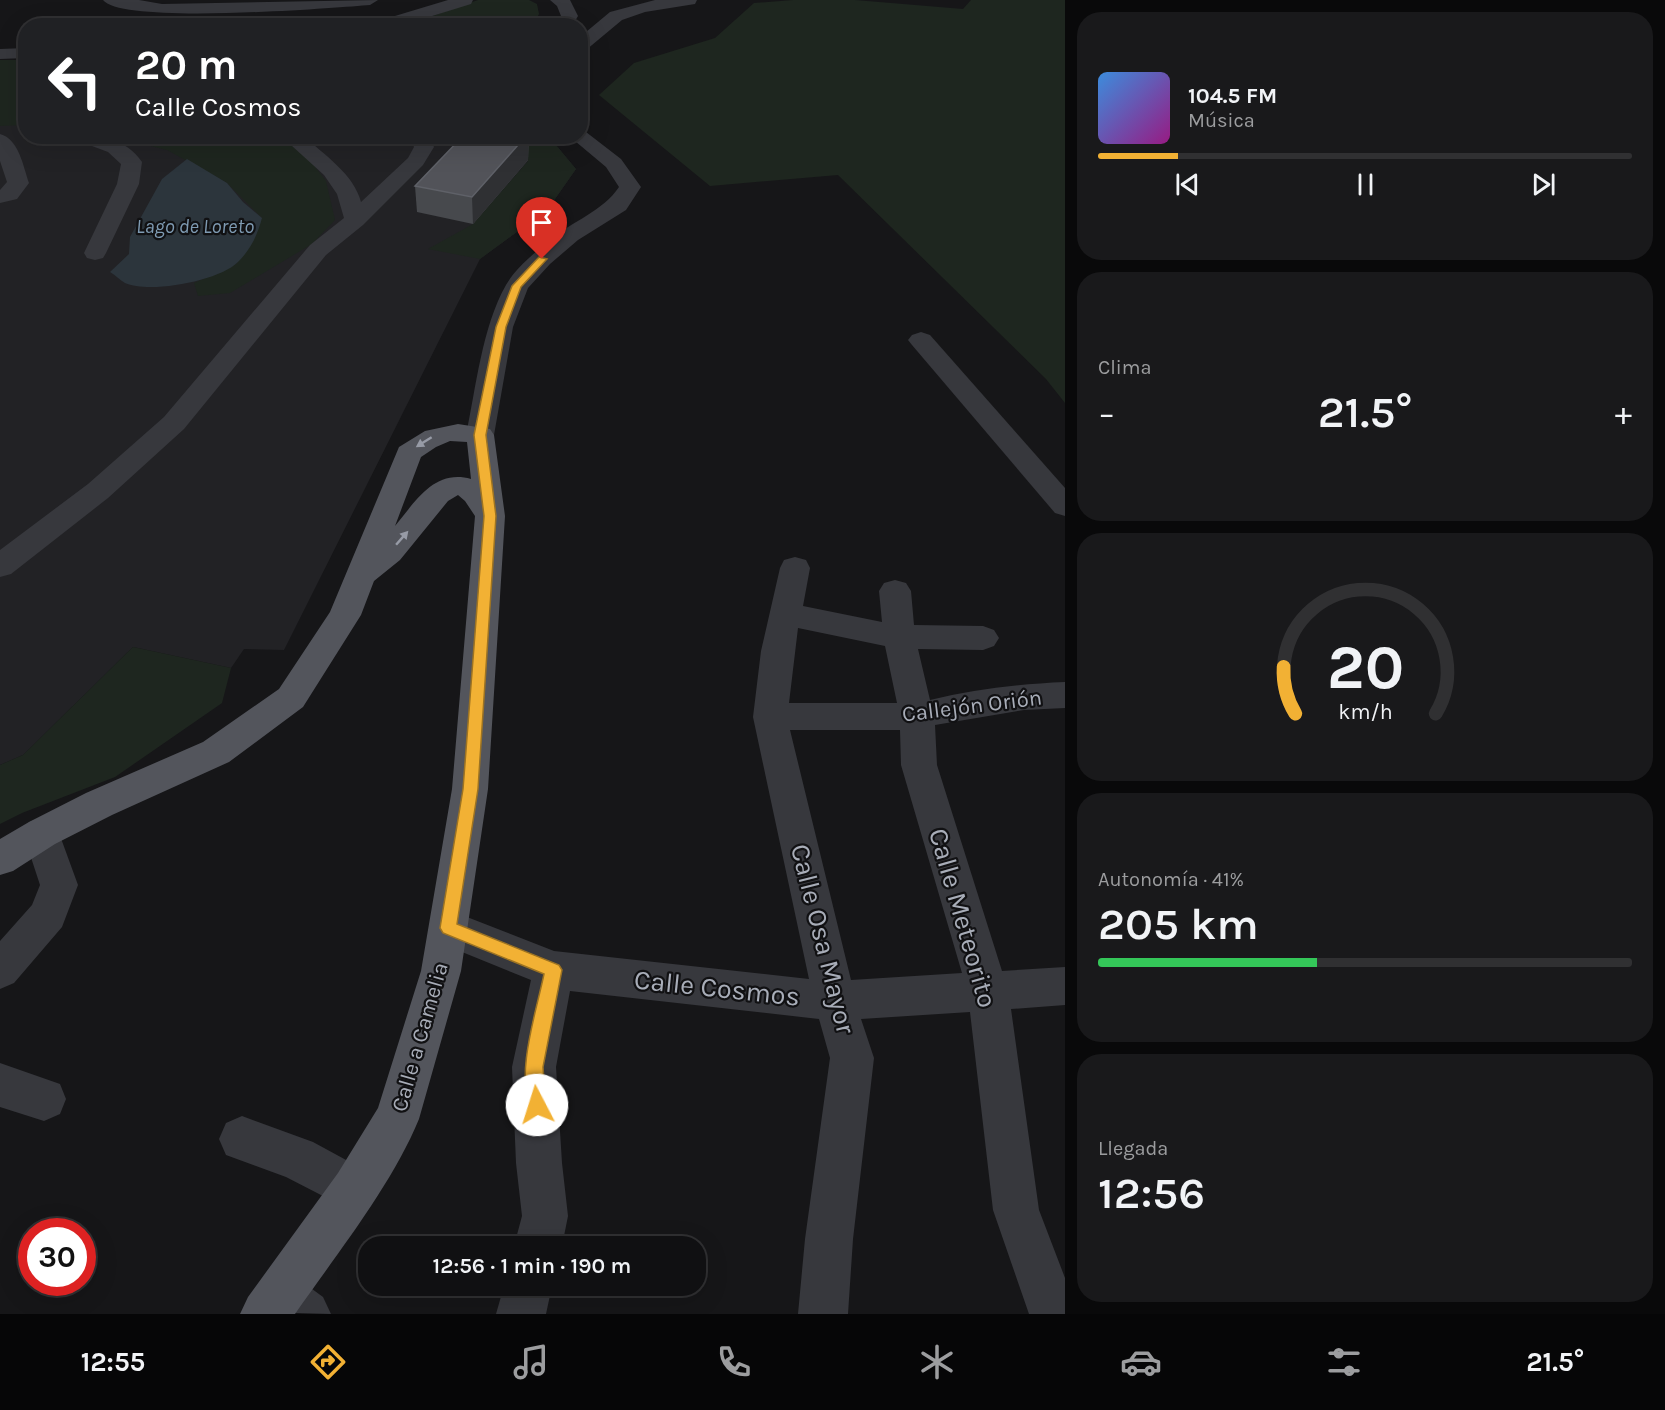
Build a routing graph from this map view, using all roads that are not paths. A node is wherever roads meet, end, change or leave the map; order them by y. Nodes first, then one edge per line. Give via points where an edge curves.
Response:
1 (111, 0) edge
2 (370, 0) edge
3 (465, 0) edge
4 (558, 0) edge
5 (689, 0) edge
6 (407, 18) edge
7 (569, 18) edge
8 (588, 39) edge
9 (18, 53) edge
10 (0, 54) edge
11 (6, 136) edge
12 (588, 143) edge
13 (107, 144) edge
14 (300, 144) edge
15 (423, 144) edge
16 (0, 197) edge
17 (354, 220) junction
18 (95, 253) dead end
19 (921, 340) dead end
20 (480, 435) junction
21 (1065, 506) edge
22 (490, 516) junction
23 (0, 566) edge
24 (795, 568) dead end
25 (359, 578) junction
26 (895, 591) dead end
27 (785, 614) junction
28 (899, 637) junction
29 (982, 638) dead end
30 (1065, 695) edge
31 (917, 716) junction
32 (770, 717) junction
33 (42, 833) junction
34 (0, 859) edge
35 (449, 928) junction
36 (0, 970) edge
37 (553, 970) junction
38 (1065, 986) edge
39 (988, 991) junction
40 (835, 1000) junction
41 (0, 1085) edge
42 (44, 1099) dead end
43 (242, 1139) dead end
44 (354, 1189) junction
45 (540, 1236) edge
46 (526, 1296) edge
47 (284, 1308) edge
48 (521, 1314) edge
49 (823, 1314) edge
50 (1054, 1314) edge

1 - 2 street via 162,9
3 - 6 street
4 - 7 street via 564,3
5 - 8 street via 642,7 616,16
9 - 10 street
11 - 16 street via 4,142 18,183 9,194
12 - 20 street via 614,163 630,187 618,205 570,235 517,286 501,327
13 - 18 street via 132,162 128,183
14 - 17 street via 331,171 348,193
15 - 17 street via 416,161
17 - 23 street via 318,250 174,423 98,491
19 - 21 street
20 - 22 main road, Calle a Camelia
20 -> 25 main road via 454,432 429,438 409,453
25 -> 22 main road via 389,553 438,494 450,486 464,486 475,494
22 - 35 main road, Calle a Camelia via 470,789
24 - 27 street, Calle Osa Mayor
25 - 33 main road via 345,615 291,698 216,752
26 - 28 street, Calle Meteorito
27 - 28 street
27 - 32 street, Calle Osa Mayor
28 - 29 street
28 - 31 street, Calle Meteorito
30 - 31 street, Callejón Orión via 959,706
31 - 32 street, Callejón Orión
31 - 39 street, Calle Meteorito via 919,765
32 - 40 street, Calle Osa Mayor
33 - 34 main road
33 - 36 street via 59,885 48,915
35 - 37 street, Calle Cosmos
35 - 44 main road, Calle a Camelia via 441,971 398,1119
37 - 40 street, Calle Cosmos
37 - 45 street via 534,1067 545,1216
38 - 39 street, Calle Cosmos
39 - 40 street, Calle Cosmos
39 - 50 street, Calle Meteorito via 1016,1210
40 - 49 street, Calle Osa Mayor via 852,1058
41 - 42 street
43 - 44 street via 297,1158
44 - 47 main road, Calle a Camelia
46 - 48 street

